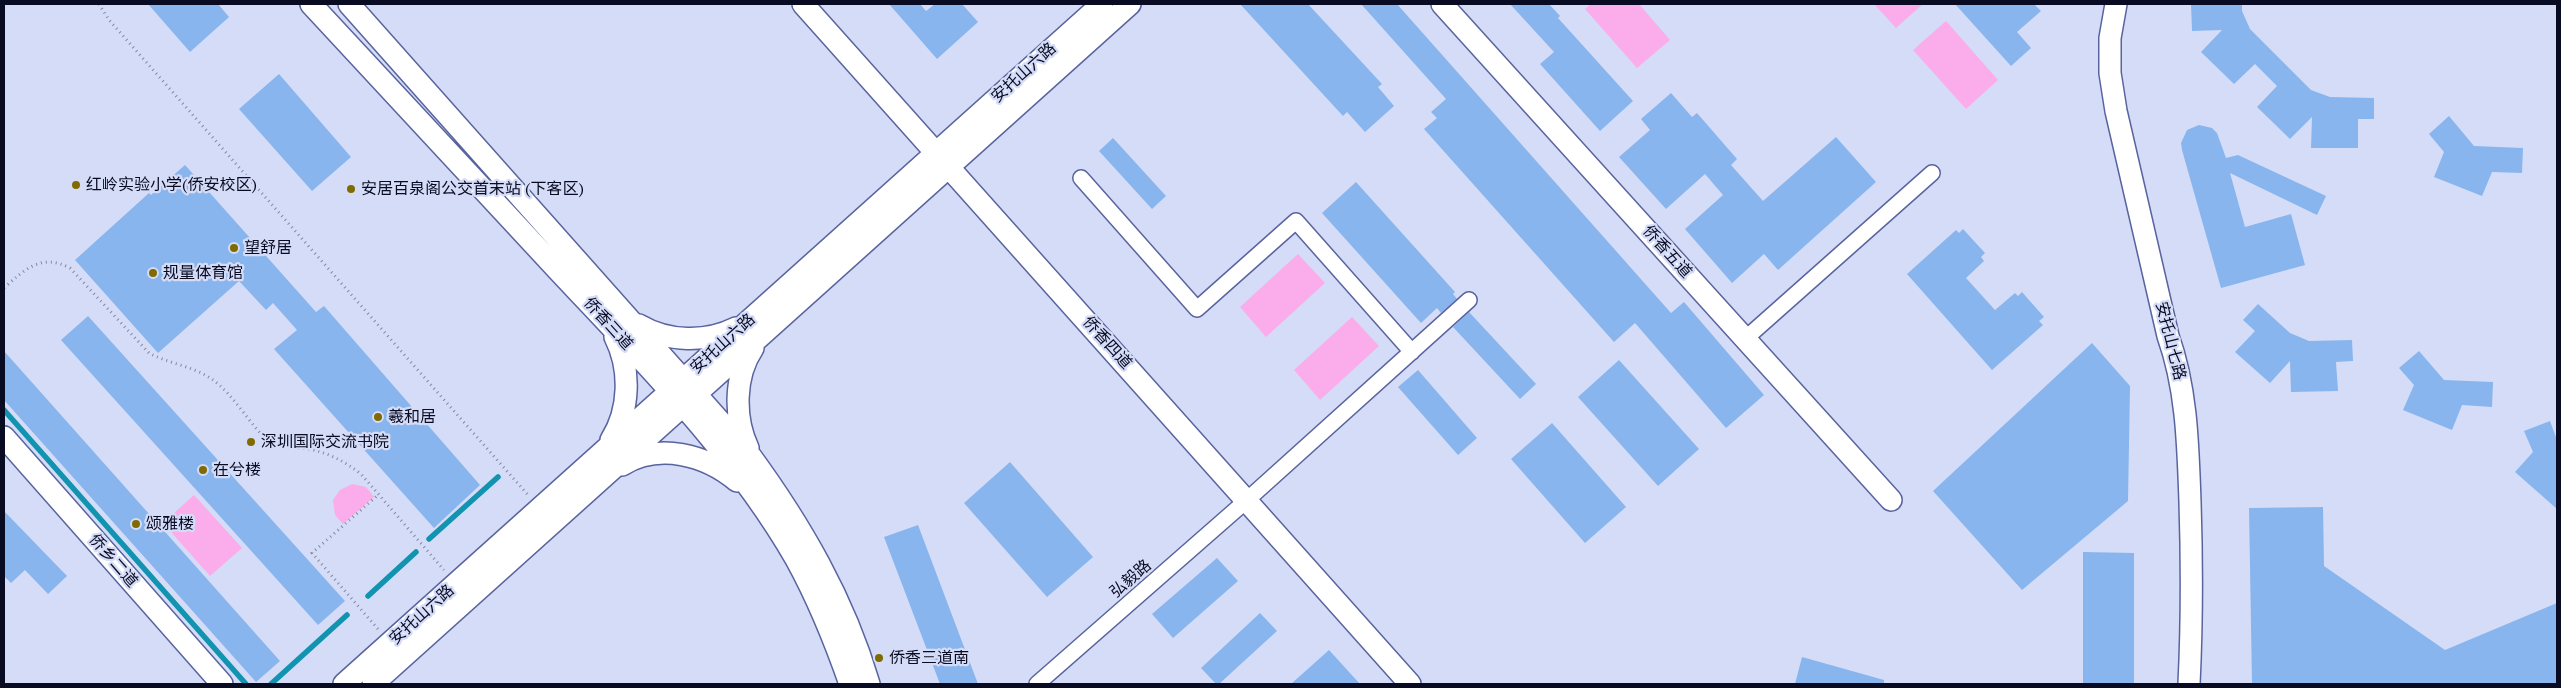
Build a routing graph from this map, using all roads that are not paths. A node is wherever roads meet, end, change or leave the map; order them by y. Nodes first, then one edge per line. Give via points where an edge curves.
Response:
1 (311, 4) edge
2 (349, 4) edge
3 (803, 4) edge
4 (1102, 4) edge
5 (1130, 4) edge
6 (1442, 4) edge
7 (2116, 4) edge
8 (943, 159) junction
9 (1932, 173) dead end
10 (1081, 178) dead end
11 (1468, 300) dead end
12 (601, 316) junction
13 (627, 316) junction
14 (748, 322) junction
15 (772, 324) junction
16 (1745, 339) junction
17 (1412, 352) junction
18 (683, 393) junction
19 (4, 437) edge
20 (603, 452) junction
21 (759, 468) junction
22 (602, 478) junction
23 (1247, 500) junction
24 (1891, 500) dead end
25 (762, 506) junction
26 (222, 684) edge
27 (344, 684) edge
28 (373, 684) edge
29 (850, 684) edge
30 (869, 684) edge
31 (1037, 684) edge
32 (1410, 684) edge
33 (2189, 684) edge

1 - 12 street, 侨香三道
2 - 13 street, 侨香三道
3 - 8 street, 侨香四道
4 - 8 street, 安托山六路
5 - 8 street, 安托山六路
6 - 16 street, 侨香五道
7 - 33 street, 安托山七路 via 2110,73 2116,111 2168,336 2177,362 2186,416 2193,600
8 - 14 street, 安托山六路
8 - 15 street, 安托山六路
8 - 23 street, 侨香四道
9 - 16 street
10 - 17 street via 1197,309 1296,221
11 - 17 street, 弘毅路
12 - 18 street, 侨香三道
12 - 20 street via 621,351 626,388 620,423
13 - 14 street via 648,330 686,338 723,334
13 - 18 street, 侨香三道
14 - 18 street, 安托山六路
15 - 18 street, 安托山六路
15 - 21 street via 744,363 739,385 744,434
16 - 24 street, 侨香五道
17 - 23 street, 弘毅路
18 - 20 street, 安托山六路
18 - 21 street, 侨香三道
18 - 22 street, 安托山六路
18 - 25 street, 侨香三道
19 - 26 street, 侨乡二道
20 - 27 street, 安托山六路
21 - 30 street, 侨香三道 via 793,517 827,578 849,625
22 - 25 street via 625,463 649,456 689,456 710,463 732,477
22 - 28 street, 安托山六路
23 - 31 street, 弘毅路
23 - 32 street, 侨香四道
25 - 29 street, 侨香三道 via 796,560 819,605

